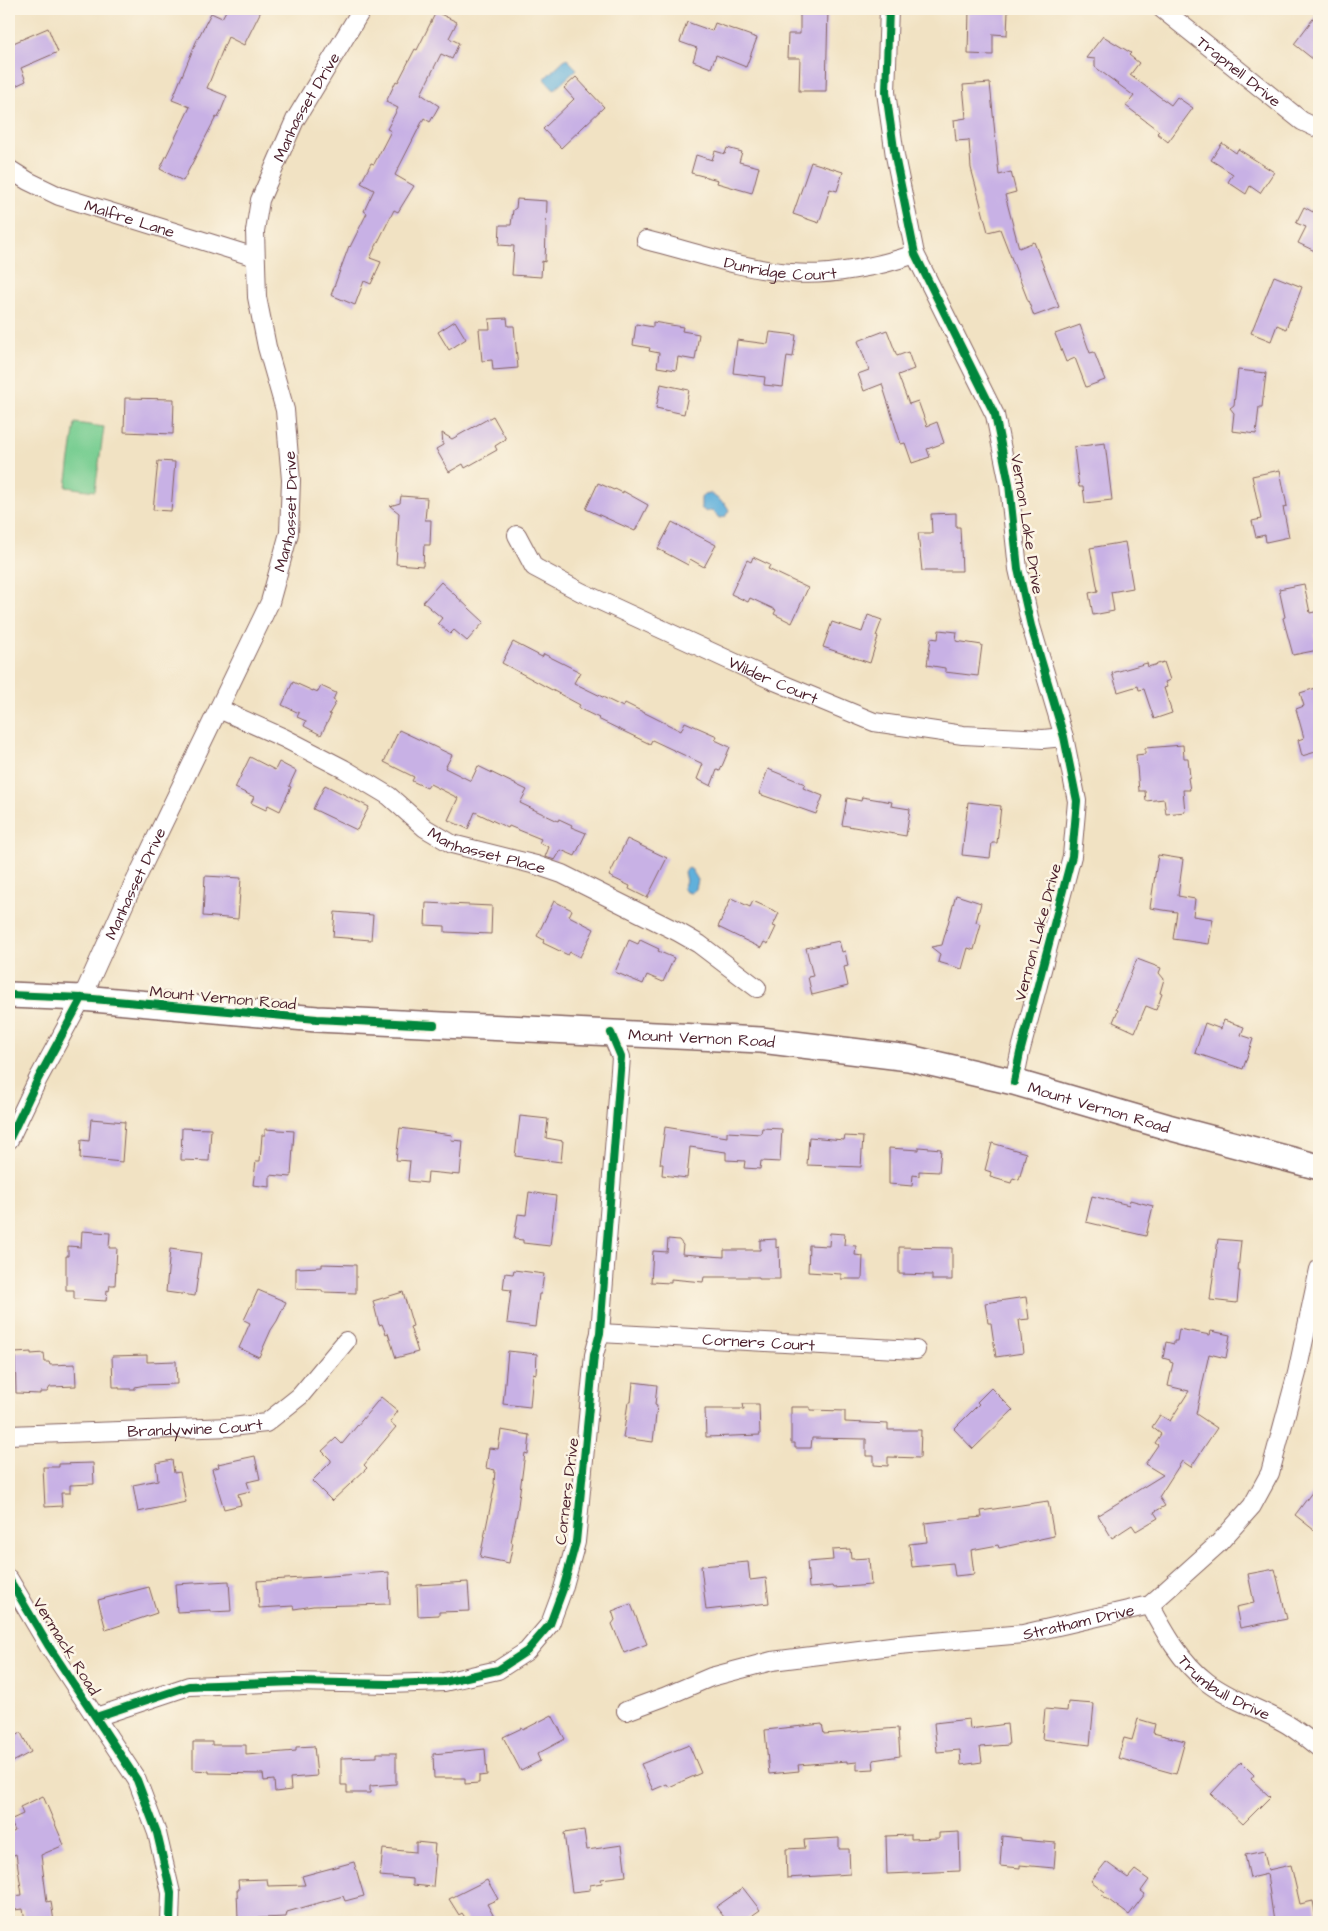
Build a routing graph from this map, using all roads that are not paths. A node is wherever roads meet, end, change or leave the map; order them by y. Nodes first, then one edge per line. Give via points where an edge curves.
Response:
1 (362, 9) edge
2 (889, 9) edge
3 (1162, 9) edge
4 (1319, 128) edge
5 (9, 169) edge
6 (646, 240) dead end
7 (915, 254) junction
8 (255, 256) junction
9 (517, 535) dead end
10 (219, 709) junction
11 (1064, 737) junction
12 (757, 988) dead end
13 (9, 995) edge
14 (82, 998) junction
15 (611, 1033) junction
16 (1014, 1082) junction
17 (9, 1140) edge
18 (1319, 1168) edge
19 (1319, 1269) edge
20 (600, 1333) junction
21 (346, 1341) dead end
22 (916, 1350) dead end
23 (9, 1435) edge
24 (9, 1579) edge
25 (1150, 1605) junction
26 (626, 1711) dead end
27 (96, 1718) junction
28 (1319, 1748) edge
29 (170, 1922) edge

1 - 8 street, Manhasset Drive via 296,120 260,200
2 - 7 street, Vernon Lake Drive via 886,92
3 - 4 street, Trapnell Drive via 1302,121
5 - 8 street, Malfre Lane via 60,196
6 - 7 street, Dunridge Court via 793,274 826,273 895,261
7 - 11 street, Vernon Lake Drive via 995,415 1009,484 1018,569 1031,626
8 - 10 street, Manhasset Drive via 257,297 285,410 291,480 289,533 270,602
9 - 11 street, Wilder Court via 534,567 581,592 770,679 874,722 963,735
10 - 12 street, Manhasset Place via 344,769 389,796 425,828 452,844 562,874 670,928 699,944
10 - 14 street, Manhasset Drive
11 - 16 street, Vernon Lake Drive via 1077,801 1072,856
13 - 14 main road, Mount Vernon Road
14 - 15 main road, Mount Vernon Road via 317,1019
14 - 17 street
15 - 16 main road, Mount Vernon Road via 781,1043 910,1058
15 - 20 street, Corners Drive via 621,1057
16 - 18 main road, Mount Vernon Road
19 - 25 street, Stratham Drive via 1297,1373 1270,1473 1252,1506 1218,1544
20 - 22 street, Corners Court
20 - 27 street, Corners Drive via 594,1355 576,1542 550,1624 527,1652 498,1670 444,1682 188,1686
21 - 23 street, Brandywine Court via 300,1396 266,1423
24 - 27 street, Vermack Road
25 - 26 street, Stratham Drive via 1023,1634 772,1661 711,1677
25 - 28 street, Trumbull Drive via 1169,1640 1206,1682 1286,1723
27 - 29 street, Vermack Road via 137,1780 157,1833 171,1894

